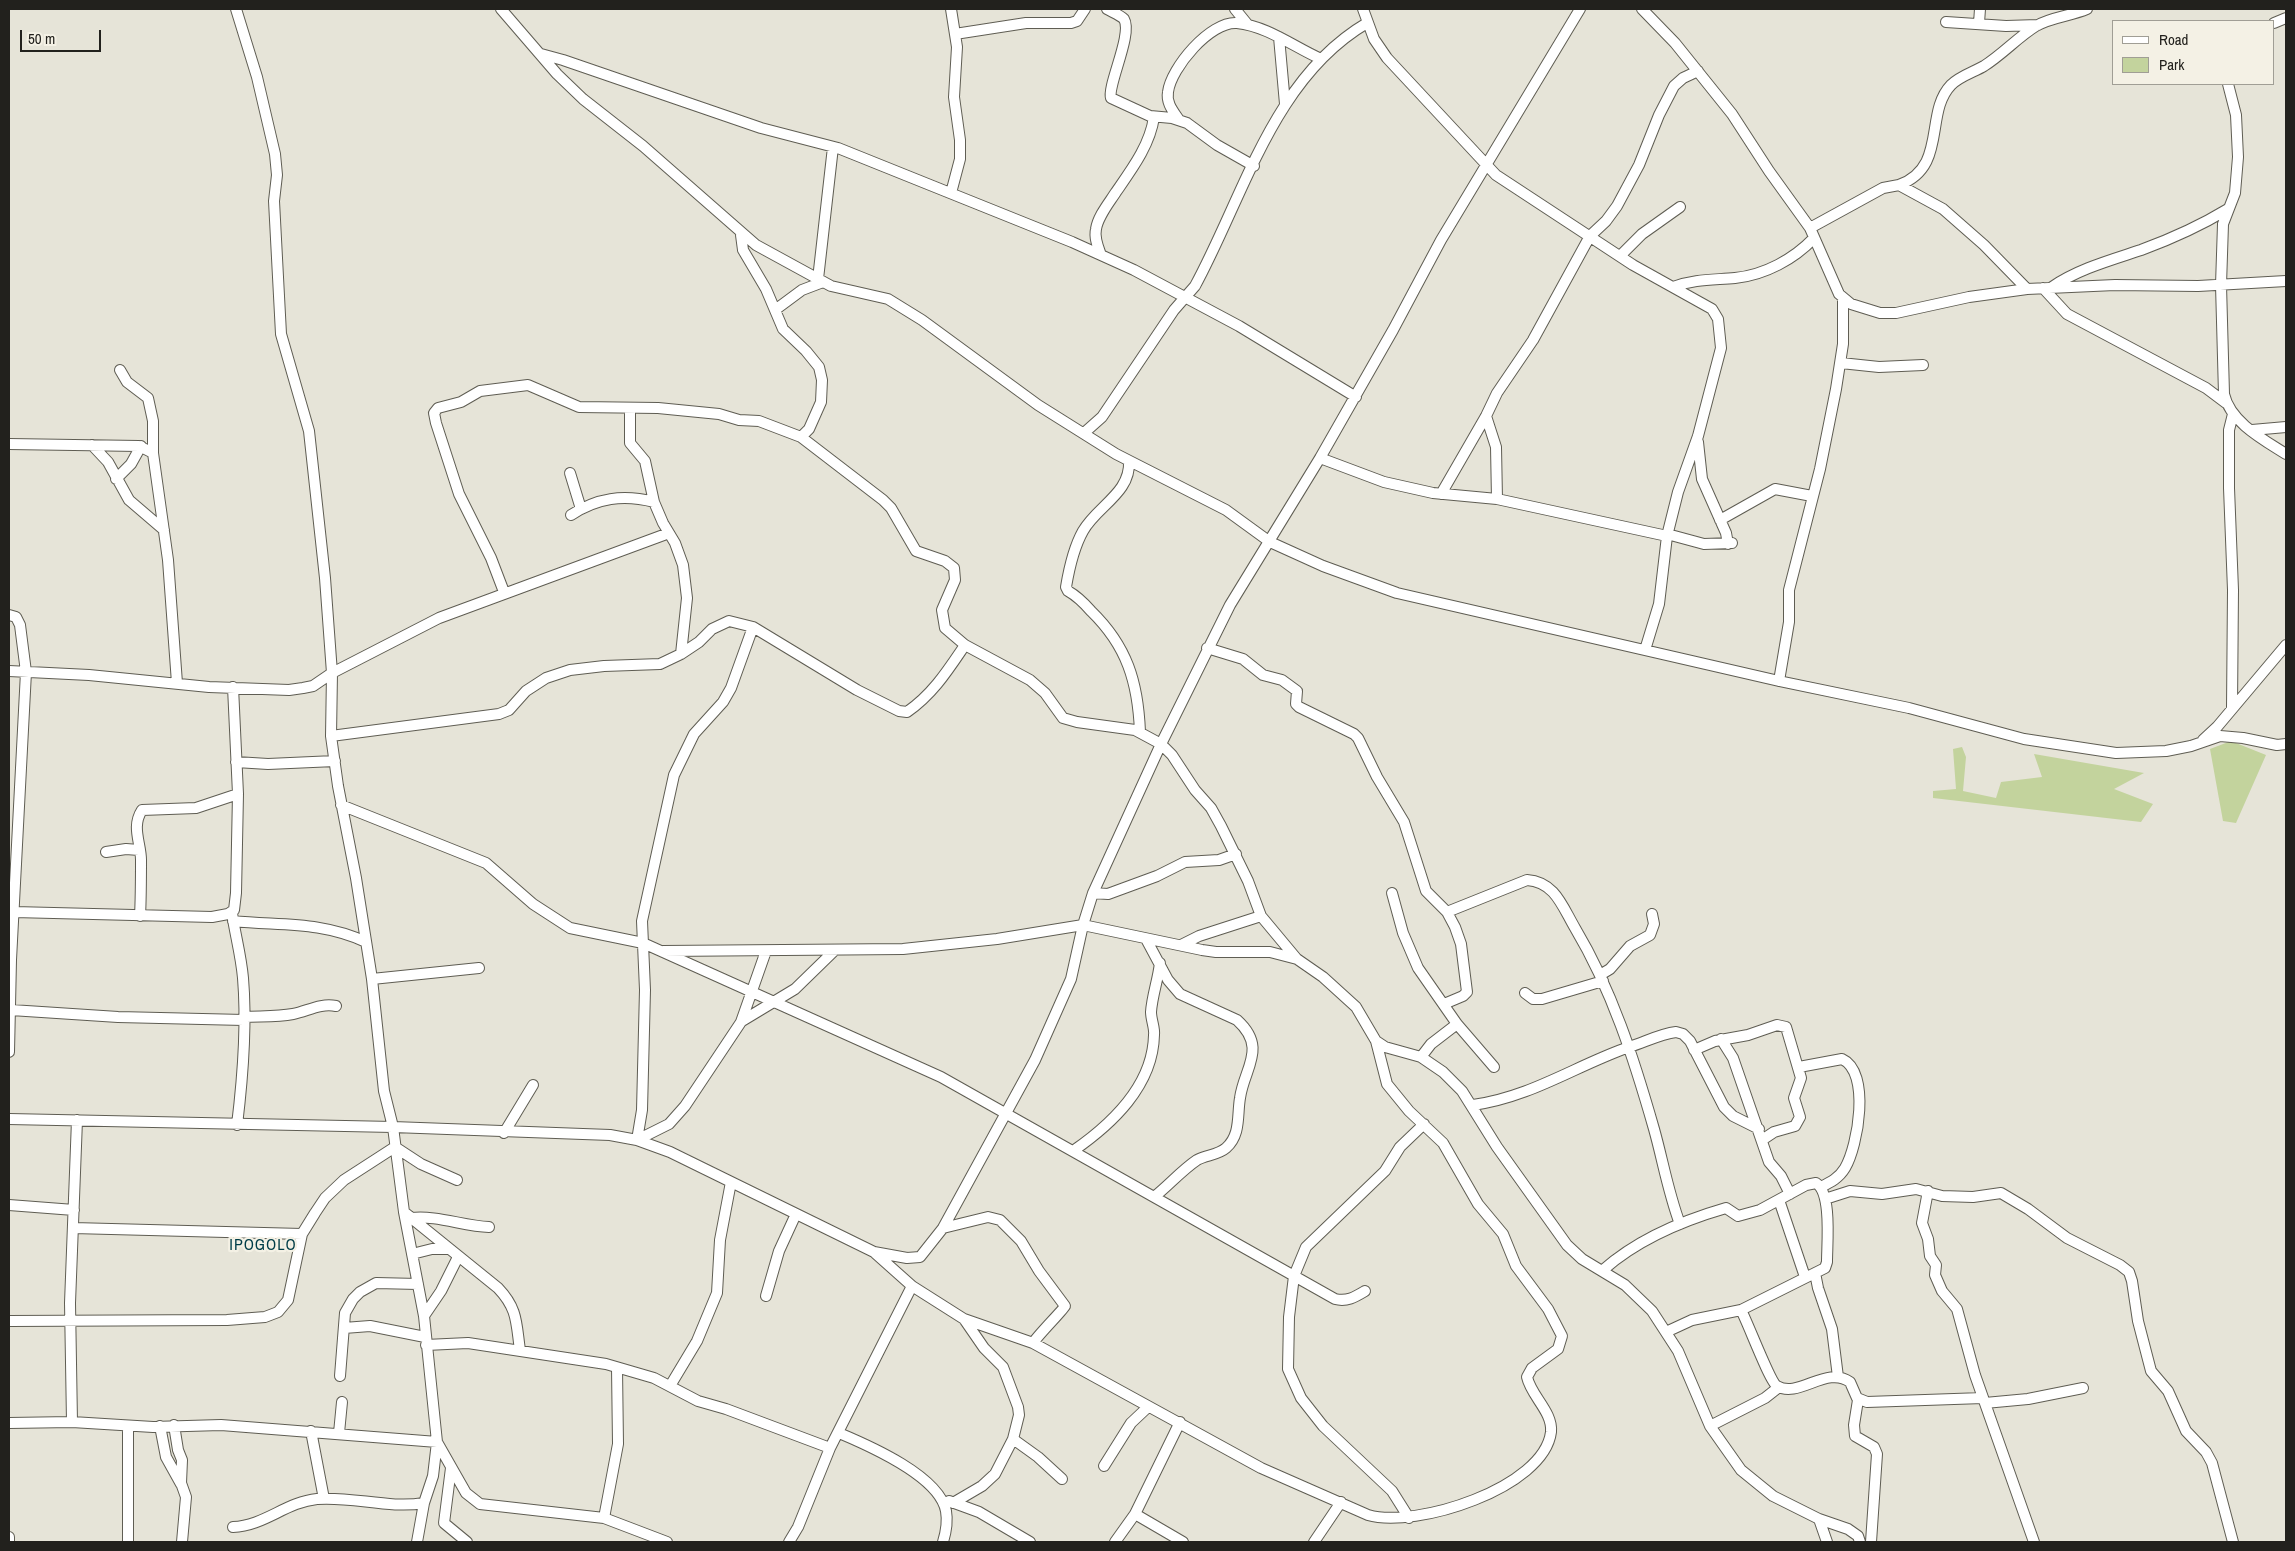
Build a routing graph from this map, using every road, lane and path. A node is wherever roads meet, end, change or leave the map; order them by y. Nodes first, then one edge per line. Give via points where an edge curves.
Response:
1 (236, 9) edge
2 (501, 9) edge
3 (951, 9) edge
4 (1085, 9) edge
5 (1107, 9) edge
6 (1235, 9) edge
7 (1363, 9) edge
8 (1580, 9) edge
9 (1642, 9) edge
10 (1980, 9) edge
11 (2087, 9) edge
12 (1946, 22) dead end
13 (1366, 23) junction
14 (1979, 23) junction
15 (1248, 25) junction
16 (2038, 25) junction
17 (956, 34) junction
18 (1278, 37) junction
19 (541, 54) junction
20 (1321, 59) junction
21 (1698, 71) junction
22 (2228, 85) edge
23 (1285, 104) junction
24 (1154, 117) junction
25 (1179, 120) junction
26 (833, 147) junction
27 (1486, 165) junction
28 (1254, 166) junction
29 (1899, 185) junction
30 (951, 193) junction
31 (1680, 208) dead end
32 (2228, 209) junction
33 (1812, 233) junction
34 (741, 235) junction
35 (1590, 236) junction
36 (1101, 255) junction
37 (1620, 256) junction
38 (821, 280) junction
39 (2286, 281) edge
40 (2221, 285) junction
41 (1674, 287) junction
42 (2047, 288) junction
43 (2027, 289) junction
44 (1184, 298) junction
45 (1843, 298) junction
46 (775, 310) junction
47 (1840, 363) junction
48 (1923, 365) dead end
49 (120, 370) dead end
50 (1356, 397) junction
51 (2226, 403) junction
52 (630, 409) junction
53 (2233, 414) junction
54 (1486, 416) junction
55 (2286, 427) edge
56 (2252, 430) junction
57 (1084, 433) junction
58 (1698, 436) junction
59 (801, 437) junction
60 (9, 444) edge
61 (92, 445) junction
62 (141, 446) junction
63 (153, 453) junction
64 (2286, 454) edge
65 (1320, 458) junction
66 (1129, 461) junction
67 (570, 473) dead end
68 (116, 479) junction
69 (1441, 494) junction
70 (1812, 496) junction
71 (1497, 499) junction
72 (654, 502) junction
73 (581, 509) junction
74 (571, 515) dead end
75 (1720, 520) junction
76 (164, 530) junction
77 (669, 534) junction
78 (1667, 535) junction
79 (1270, 542) junction
80 (504, 592) junction
81 (9, 615) edge
82 (754, 628) junction
83 (2286, 644) edge
84 (965, 645) junction
85 (1207, 648) junction
86 (1645, 650) junction
87 (681, 654) junction
88 (9, 671) edge
89 (26, 672) junction
90 (332, 672) junction
91 (1779, 681) junction
92 (177, 683) junction
93 (233, 687) junction
94 (2232, 708) junction
95 (1140, 732) junction
96 (332, 736) junction
97 (2200, 742) junction
98 (1161, 744) junction
99 (2286, 744) edge
100 (335, 760) junction
101 (236, 762) junction
102 (238, 794) junction
103 (341, 805) junction
104 (140, 850) junction
105 (106, 852) dead end
106 (1236, 854) junction
107 (12, 866) edge
108 (1093, 893) junction
109 (1392, 893) dead end
110 (1447, 912) junction
111 (12, 914) edge
112 (1652, 914) dead end
113 (140, 916) junction
114 (1261, 916) junction
115 (232, 917) junction
116 (1083, 925) junction
117 (1146, 939) junction
118 (366, 942) junction
119 (643, 943) junction
120 (1181, 946) junction
121 (663, 951) junction
122 (766, 951) junction
123 (834, 951) junction
124 (1297, 959) junction
125 (1160, 963) junction
126 (479, 968) dead end
127 (1601, 978) junction
128 (372, 979) junction
129 (752, 992) junction
130 (1526, 993) dead end
131 (776, 1001) junction
132 (1444, 1004) junction
133 (336, 1006) dead end
134 (11, 1010) junction
135 (244, 1018) junction
136 (741, 1022) junction
137 (1457, 1024) junction
138 (1721, 1039) junction
139 (1376, 1041) junction
140 (1628, 1047) junction
141 (1694, 1050) junction
142 (9, 1052) edge
143 (1420, 1056) junction
144 (1494, 1067) dead end
145 (1799, 1067) junction
146 (533, 1085) dead end
147 (1472, 1105) junction
148 (1006, 1114) junction
149 (9, 1119) edge
150 (77, 1120) junction
151 (1424, 1124) junction
152 (237, 1125) junction
153 (393, 1127) junction
154 (1759, 1130) junction
155 (504, 1133) junction
156 (637, 1140) junction
157 (1762, 1140) junction
158 (395, 1147) junction
159 (1073, 1151) junction
160 (457, 1180) dead end
161 (730, 1182) junction
162 (1821, 1187) junction
163 (1928, 1191) junction
164 (1790, 1194) junction
165 (1154, 1197) junction
166 (1825, 1199) junction
167 (1779, 1200) junction
168 (9, 1205) edge
169 (74, 1210) junction
170 (796, 1214) junction
171 (407, 1215) junction
172 (1680, 1224) junction
173 (73, 1228) junction
174 (489, 1228) dead end
175 (943, 1228) junction
176 (302, 1234) junction
177 (450, 1249) junction
178 (874, 1252) junction
179 (412, 1254) junction
180 (458, 1256) junction
181 (1603, 1270) junction
182 (1815, 1273) junction
183 (1294, 1276) junction
184 (1805, 1277) junction
185 (418, 1284) junction
186 (912, 1286) junction
187 (1365, 1291) dead end
188 (766, 1296) dead end
189 (1741, 1310) junction
190 (424, 1316) junction
191 (964, 1319) junction
192 (9, 1321) edge
193 (70, 1322) junction
194 (344, 1328) junction
195 (1666, 1332) junction
196 (426, 1341) junction
197 (1032, 1343) junction
198 (520, 1350) junction
199 (617, 1368) junction
200 (340, 1376) dead end
201 (1838, 1377) junction
202 (670, 1386) junction
203 (1779, 1387) junction
204 (2084, 1388) dead end
205 (1858, 1400) junction
206 (1984, 1400) junction
207 (342, 1402) dead end
208 (1148, 1407) junction
209 (72, 1422) junction
210 (1180, 1422) junction
211 (9, 1424) edge
212 (174, 1425) junction
213 (128, 1426) junction
214 (160, 1426) junction
215 (1710, 1426) junction
216 (311, 1431) junction
217 (339, 1433) junction
218 (839, 1433) junction
219 (1013, 1439) junction
220 (437, 1442) junction
221 (830, 1448) junction
222 (1104, 1466) dead end
223 (451, 1468) junction
224 (1062, 1479) dead end
225 (181, 1484) junction
226 (324, 1499) junction
227 (941, 1499) junction
228 (1341, 1502) junction
229 (424, 1503) junction
230 (953, 1503) junction
231 (1135, 1514) junction
232 (604, 1518) junction
233 (1409, 1518) junction
234 (1819, 1519) junction
235 (233, 1527) dead end
236 (9, 1537) edge
237 (9, 1542) edge
238 (128, 1542) edge
239 (182, 1542) edge
240 (417, 1542) edge
241 (467, 1542) edge
242 (667, 1542) edge
243 (789, 1542) edge
244 (943, 1542) edge
245 (1030, 1542) edge
246 (1115, 1542) edge
247 (1183, 1542) edge
248 (1314, 1542) edge
249 (1827, 1542) edge
250 (1860, 1542) edge
251 (1871, 1542) edge
252 (2034, 1542) edge
253 (2233, 1542) edge

1 - 90 street via 276,154 274,201 281,334 309,431
2 - 19 street
3 - 17 street
4 - 17 street via 1077,21 1071,23 1026,23
5 - 24 street via 1122,18 1125,26 1118,71 1110,96
6 - 15 street
7 - 13 street
8 - 27 street
9 - 21 street
10 - 14 street
11 - 16 street
12 - 14 street
13 - 20 street
13 - 27 street via 1387,58
14 - 16 street
15 - 18 street
15 - 25 street via 1235,23 1215,29 1179,66 1168,92 1171,108
16 - 29 street via 2004,53 1950,86 1941,105 1927,159 1910,181
17 - 30 street via 954,97 960,159
18 - 20 street
18 - 23 street
19 - 26 street via 761,128
19 - 34 street via 583,98 643,146
20 - 23 street
21 - 33 street via 1732,114
21 - 35 street via 1674,86 1617,206
22 - 32 street via 2236,115 2238,157 2235,193
23 - 28 street
24 - 25 street
24 - 36 street via 1149,137 1136,162 1098,221 1095,234
25 - 28 street
26 - 30 street
26 - 38 street
27 - 35 street via 1506,182
27 - 50 street via 1440,240
28 - 44 street via 1212,256
29 - 33 street via 1882,188
29 - 43 street via 1943,209
30 - 36 street
31 - 37 street via 1642,234
32 - 40 street via 2224,224
32 - 42 street via 2178,235
33 - 41 street via 1805,248 1765,271 1737,278 1699,280
33 - 45 street
34 - 38 street
34 - 46 street via 743,250
35 - 37 street
35 - 54 street via 1542,325 1497,393
36 - 44 street
37 - 41 street
38 - 46 street
38 - 57 street via 852,292 888,299 1038,405
39 - 40 street
40 - 42 street
40 - 51 street
41 - 58 street via 1712,309 1720,329 1721,348
42 - 43 street
42 - 51 street via 2067,314 2206,388
43 - 45 street via 1984,294 1896,313 1864,309
44 - 50 street via 1239,326
44 - 57 street via 1102,416
45 - 47 street
46 - 59 street via 785,333 819,367 822,380 818,412
47 - 48 street via 1880,367
47 - 70 street via 1827,439
49 - 63 street via 127,382 148,398 153,421
50 - 65 street
51 - 53 street
52 - 59 street via 658,408 719,414 758,421
52 - 72 street via 630,443 646,461
52 - 80 street via 579,407 528,385 480,391 461,402 438,408 434,413 459,494
53 - 56 street
53 - 94 street via 2229,430
54 - 69 street
54 - 71 street via 1496,447
55 - 56 street
56 - 64 street
57 - 66 street
58 - 75 street via 1702,479
58 - 78 street
59 - 84 street via 891,508 916,551 945,561 954,568 955,580 941,616 945,628
60 - 61 street
61 - 62 street
61 - 68 street via 108,462
62 - 63 street
62 - 68 street via 131,464
63 - 76 street
65 - 69 street via 1384,482
65 - 79 street
66 - 79 street via 1226,510
66 - 95 street via 1128,475 1118,493 1083,531 1066,587 1110,630 1129,663
67 - 73 street
68 - 76 street via 129,500
69 - 71 street
70 - 75 street via 1775,488
70 - 91 street via 1789,590 1789,622
71 - 78 street
72 - 73 street via 633,498 610,499
72 - 77 street
73 - 74 street
75 - 78 street via 1730,544 1704,544
76 - 92 street
77 - 80 street
77 - 87 street via 680,555 686,583 686,624
78 - 86 street via 1662,586
79 - 85 street via 1248,573
79 - 86 street via 1351,578 1397,593
80 - 90 street via 419,627
81 - 89 street via 16,617 20,625
82 - 84 street via 857,690 907,712 943,679
82 - 87 street via 738,622 722,623
82 - 119 street via 731,688 723,702 694,734 674,775 642,921
83 - 94 street
84 - 95 street via 1030,680 1068,720
85 - 98 street
85 - 110 street via 1244,660 1263,675 1289,683 1296,692 1299,707 1358,738 1404,822 1426,891
86 - 91 street
87 - 96 street via 660,664 570,670 546,678 526,691 509,710 499,714
88 - 89 street
89 - 92 street
89 - 107 street
90 - 93 street via 313,686 293,690
90 - 96 street
91 - 97 street via 1909,708 2007,736 2073,748 2139,754
92 - 93 street
93 - 101 street
94 - 97 street
95 - 98 street
96 - 100 street
97 - 99 street via 2220,736
98 - 106 street via 1211,808
98 - 108 street
100 - 101 street via 268,764
100 - 103 street
101 - 102 street
102 - 104 street via 196,808 143,810 137,825
102 - 115 street via 236,893
103 - 118 street
103 - 119 street via 486,863 533,904 570,928
104 - 105 street
104 - 113 street
106 - 108 street via 1219,860 1185,862 1144,882 1108,894
106 - 114 street
107 - 111 street
108 - 116 street
109 - 132 street via 1411,954
110 - 127 street via 1527,880 1538,881 1550,888 1560,903
110 - 132 street via 1461,944 1467,992
111 - 113 street
111 - 134 street
112 - 127 street via 1654,924 1650,935 1630,946
113 - 115 street
114 - 120 street via 1199,936
114 - 124 street
115 - 118 street via 326,927
115 - 135 street via 243,977
116 - 117 street
116 - 123 street via 939,946
116 - 148 street via 1071,979 1035,1060
117 - 120 street
117 - 125 street
118 - 128 street
119 - 121 street
119 - 156 street via 642,1110
120 - 124 street via 1216,952 1270,952
121 - 122 street
121 - 129 street
122 - 123 street
122 - 129 street
123 - 131 street via 802,983
124 - 139 street via 1356,1007
125 - 159 street via 1151,1016 1154,1035 1151,1056 1143,1081 1113,1120
125 - 165 street via 1173,988 1180,994 1243,1025 1248,1032 1253,1057 1240,1097 1240,1121 1228,1145 1195,1161
126 - 128 street
127 - 130 street via 1542,999 1533,999
127 - 140 street
128 - 153 street via 384,1091
129 - 131 street
129 - 136 street
131 - 136 street
131 - 148 street via 941,1077
132 - 137 street
133 - 135 street
134 - 135 street via 118,1017
134 - 142 street
135 - 152 street
136 - 156 street via 676,1118
137 - 143 street
137 - 144 street
138 - 141 street
138 - 145 street via 1748,1035 1782,1024 1791,1037
138 - 154 street via 1733,1058
139 - 143 street via 1385,1047
139 - 151 street via 1387,1084
140 - 141 street via 1676,1032 1687,1037
140 - 147 street via 1527,1093
140 - 172 street via 1659,1147 1669,1197
141 - 154 street via 1724,1107
143 - 147 street via 1444,1072
145 - 157 street via 1801,1080 1794,1098 1800,1116 1798,1123
145 - 162 street via 1842,1059 1851,1066 1857,1080 1858,1122 1853,1150 1838,1177
146 - 155 street
147 - 181 street via 1497,1147 1567,1245 1582,1259
148 - 159 street
148 - 175 street
149 - 150 street
150 - 152 street
150 - 169 street
151 - 183 street via 1400,1147 1385,1171 1308,1245
151 - 233 street via 1442,1143 1478,1204 1503,1234 1522,1276 1555,1321 1562,1342 1554,1354 1532,1368 1528,1375 1551,1426 1548,1443 1536,1464 1476,1499
152 - 153 street
153 - 155 street
153 - 158 street
154 - 157 street
155 - 156 street via 610,1135
156 - 161 street via 670,1152
157 - 164 street via 1770,1165 1778,1170
158 - 160 street via 421,1164
158 - 171 street
158 - 176 street via 344,1180 315,1213
159 - 165 street
161 - 170 street
161 - 202 street via 720,1240 717,1293 697,1341
162 - 164 street via 1812,1183
162 - 166 street
163 - 166 street via 1874,1194 1850,1191
163 - 206 street via 1922,1227 1928,1239 1930,1256 1936,1265 1936,1277 1956,1309
163 - 253 street via 1945,1196 2005,1194 2067,1238 2127,1270 2132,1281 2148,1365 2168,1391 2186,1431 2212,1463
164 - 167 street
165 - 183 street
166 - 182 street via 1827,1264
167 - 172 street via 1751,1213 1738,1216 1726,1208
167 - 184 street
168 - 169 street
169 - 173 street
170 - 178 street
170 - 188 street via 779,1251
171 - 174 street
171 - 177 street
171 - 179 street
172 - 181 street via 1638,1243
173 - 176 street
173 - 193 street
175 - 178 street via 917,1258
175 - 197 street via 991,1217 1006,1224 1021,1241 1065,1306
176 - 193 street via 288,1300 272,1315 227,1320
177 - 179 street
177 - 180 street
178 - 186 street
179 - 185 street
180 - 190 street via 442,1290
180 - 198 street via 509,1300
181 - 195 street via 1640,1298
182 - 184 street
182 - 201 street via 1832,1329
183 - 187 street via 1342,1301
183 - 233 street via 1288,1369 1301,1398 1323,1426 1392,1491
184 - 189 street
185 - 190 street
185 - 194 street via 387,1282 368,1287 347,1307
186 - 191 street
186 - 218 street
189 - 195 street via 1692,1320
189 - 203 street via 1772,1380
190 - 196 street
191 - 197 street
191 - 219 street via 1006,1373 1018,1407
192 - 193 street
193 - 209 street
194 - 196 street via 370,1326
194 - 200 street
195 - 215 street via 1690,1376
196 - 198 street
196 - 220 street
197 - 208 street
198 - 199 street
199 - 202 street
199 - 232 street via 618,1444
201 - 203 street via 1791,1388
201 - 205 street via 1850,1382
202 - 221 street via 698,1402 726,1409
203 - 215 street via 1765,1398
204 - 206 street via 2028,1399
205 - 206 street
205 - 251 street via 1855,1436 1874,1447 1877,1454
206 - 252 street
207 - 217 street
208 - 210 street
208 - 222 street via 1131,1423
209 - 211 street
209 - 213 street
210 - 228 street via 1260,1468
210 - 231 street
212 - 214 street
212 - 216 street
212 - 225 street via 182,1460
213 - 214 street
213 - 238 street
214 - 225 street via 166,1458
215 - 234 street via 1726,1451 1756,1484
216 - 217 street
216 - 226 street
217 - 220 street
218 - 221 street
218 - 227 street via 867,1445 917,1475
219 - 224 street
219 - 230 street via 995,1474
220 - 223 street
220 - 229 street via 434,1476
221 - 243 street
223 - 232 street via 466,1493 480,1504
223 - 241 street via 444,1523
225 - 239 street via 186,1503
226 - 229 street via 406,1506
226 - 235 street via 294,1504 248,1526
227 - 230 street
227 - 244 street via 947,1517
228 - 233 street via 1380,1518
228 - 248 street
229 - 240 street
230 - 245 street via 979,1512
231 - 246 street
231 - 247 street
232 - 242 street
234 - 249 street
234 - 250 street via 1853,1532
236 - 237 street

